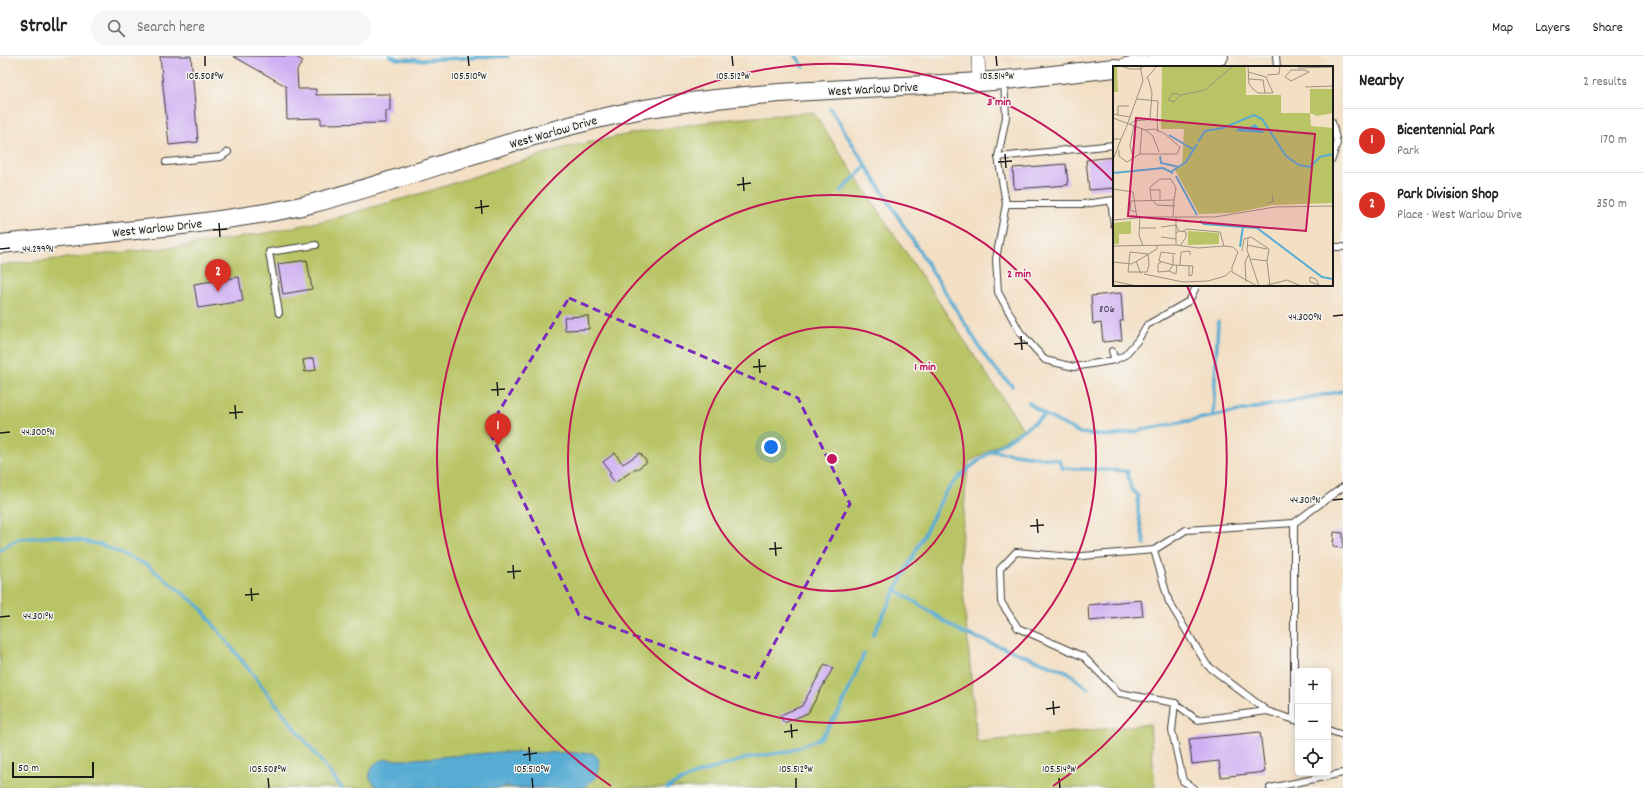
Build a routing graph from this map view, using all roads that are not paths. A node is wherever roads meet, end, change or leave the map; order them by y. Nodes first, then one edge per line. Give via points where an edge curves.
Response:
1 (978, 56) edge
2 (1219, 56) edge
3 (1276, 56) edge
4 (1134, 66) edge
5 (1277, 66) edge
6 (1113, 68) edge
7 (1004, 80) junction
8 (979, 82) junction
9 (1333, 126) edge
10 (1113, 145) edge
11 (228, 152) dead end
12 (1333, 156) edge
13 (998, 157) junction
14 (166, 162) dead end
15 (1113, 201) edge
16 (1006, 204) junction
17 (0, 244) edge
18 (316, 245) dead end
19 (1333, 246) edge
20 (1343, 247) edge
21 (1196, 286) edge
22 (279, 313) dead end
23 (1112, 351) dead end
24 (1114, 360) junction
25 (1342, 491) edge
26 (1294, 523) junction
27 (1154, 550) junction
28 (1175, 704) junction
29 (1296, 704) edge
30 (1267, 711) junction
31 (1295, 720) edge
32 (1331, 731) edge
33 (1343, 734) edge
34 (1343, 773) edge
35 (1183, 781) junction
36 (1182, 788) edge
37 (1194, 788) edge
38 (1270, 788) edge

1 - 8 street
2 - 4 street
3 - 5 lane
6 - 7 street, West Warlow Drive
7 - 8 street, West Warlow Drive
7 - 13 lane via 1006,117
8 - 17 street, West Warlow Drive via 738,96 687,102 588,120 367,188 253,216
9 - 12 lane via 1337,143
10 - 13 lane
11 - 14 lane via 221,157
13 - 16 lane
15 - 16 lane via 1083,204
16 - 24 lane via 996,259 998,292 1020,332 1045,360 1074,367
18 - 22 lane via 269,252
19 - 20 lane
21 - 24 lane via 1189,301 1147,325 1125,355
23 - 24 lane
25 - 26 lane
26 - 27 lane via 1186,530
26 - 29 lane
27 - 28 lane via 1071,557 1016,552 1000,569 1001,602 1018,628 1084,657 1119,693
27 - 30 lane via 1169,602 1207,665
28 - 30 lane via 1197,720
28 - 35 lane via 1172,731
30 - 31 lane
32 - 33 lane
34 - 38 lane
35 - 36 lane
35 - 37 lane

